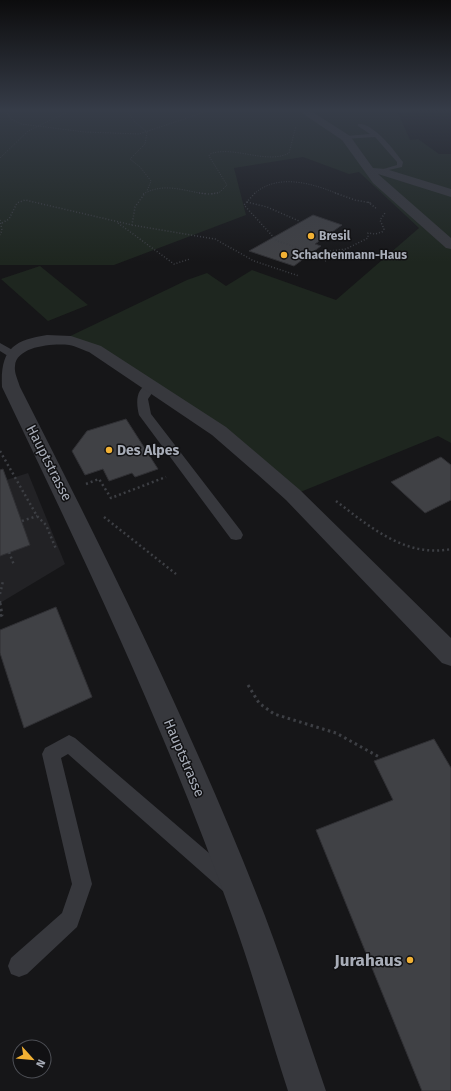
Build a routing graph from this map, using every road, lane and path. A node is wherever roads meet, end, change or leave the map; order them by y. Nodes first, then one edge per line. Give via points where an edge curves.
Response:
1 (130, 160) edge
2 (211, 160) edge
3 (363, 160) edge
4 (398, 160) edge
5 (371, 171) junction
6 (382, 171) junction
7 (147, 191) junction
8 (451, 193) edge
9 (246, 202) junction
10 (375, 203) dead end
11 (388, 211) dead end
12 (0, 220) edge
13 (299, 221) dead end
14 (2, 223) junction
15 (117, 223) junction
16 (132, 225) junction
17 (0, 235) edge
18 (451, 245) edge
19 (346, 249) junction
20 (190, 259) dead end
21 (324, 261) dead end
22 (299, 276) dead end
23 (6, 350) edge
24 (151, 386) junction
25 (0, 451) edge
26 (171, 475) dead end
27 (102, 483) dead end
28 (330, 497) dead end
29 (37, 516) junction
30 (75, 516) junction
31 (22, 521) dead end
32 (236, 535) dead end
33 (56, 549) dead end
34 (451, 549) edge
35 (9, 552) dead end
36 (14, 565) dead end
37 (176, 574) dead end
38 (3, 581) dead end
39 (0, 594) edge
40 (0, 602) edge
41 (0, 616) edge
42 (451, 655) edge
43 (248, 685) dead end
44 (380, 758) dead end
45 (240, 892) junction
46 (19, 966) dead end
47 (307, 1091) edge

1 - 7 path via 140,167 151,181
2 - 7 path via 227,185 220,193 202,193 166,186 153,187
3 - 5 street
4 - 6 lane via 400,166
5 - 6 street
5 - 18 street via 382,185
6 - 8 street
7 - 16 path via 135,206
9 - 10 path via 264,186 278,182 310,184 349,199
9 - 13 path via 258,203 281,211
9 - 19 path via 244,205 277,241 315,253
11 - 19 path via 380,220 384,229 382,232 368,234 368,238
12 - 14 path
14 - 15 path via 8,219 17,203 25,200
14 - 17 path
15 - 16 path
15 - 20 path via 174,264
16 - 22 path via 215,240 254,260
19 - 21 path
23 - 24 street, Hauptstrasse via 47,340 79,342 95,349
23 - 30 street, Hauptstrasse via 6,371 11,387
24 - 32 lane via 143,392 141,402 145,415
24 - 42 street, Hauptstrasse via 219,432 264,468
25 - 29 path
26 - 27 path via 111,498
28 - 34 path via 374,529 394,540 424,551 439,552
29 - 31 path
29 - 33 path via 46,525
30 - 37 path via 90,511 100,514
30 - 45 street, Hauptstrasse via 177,739
35 - 36 path
38 - 39 path
40 - 41 path
43 - 44 path via 260,704 271,714 321,727
45 - 46 lane via 69,744 50,754 82,884 70,920
45 - 47 street, Hauptstrasse

